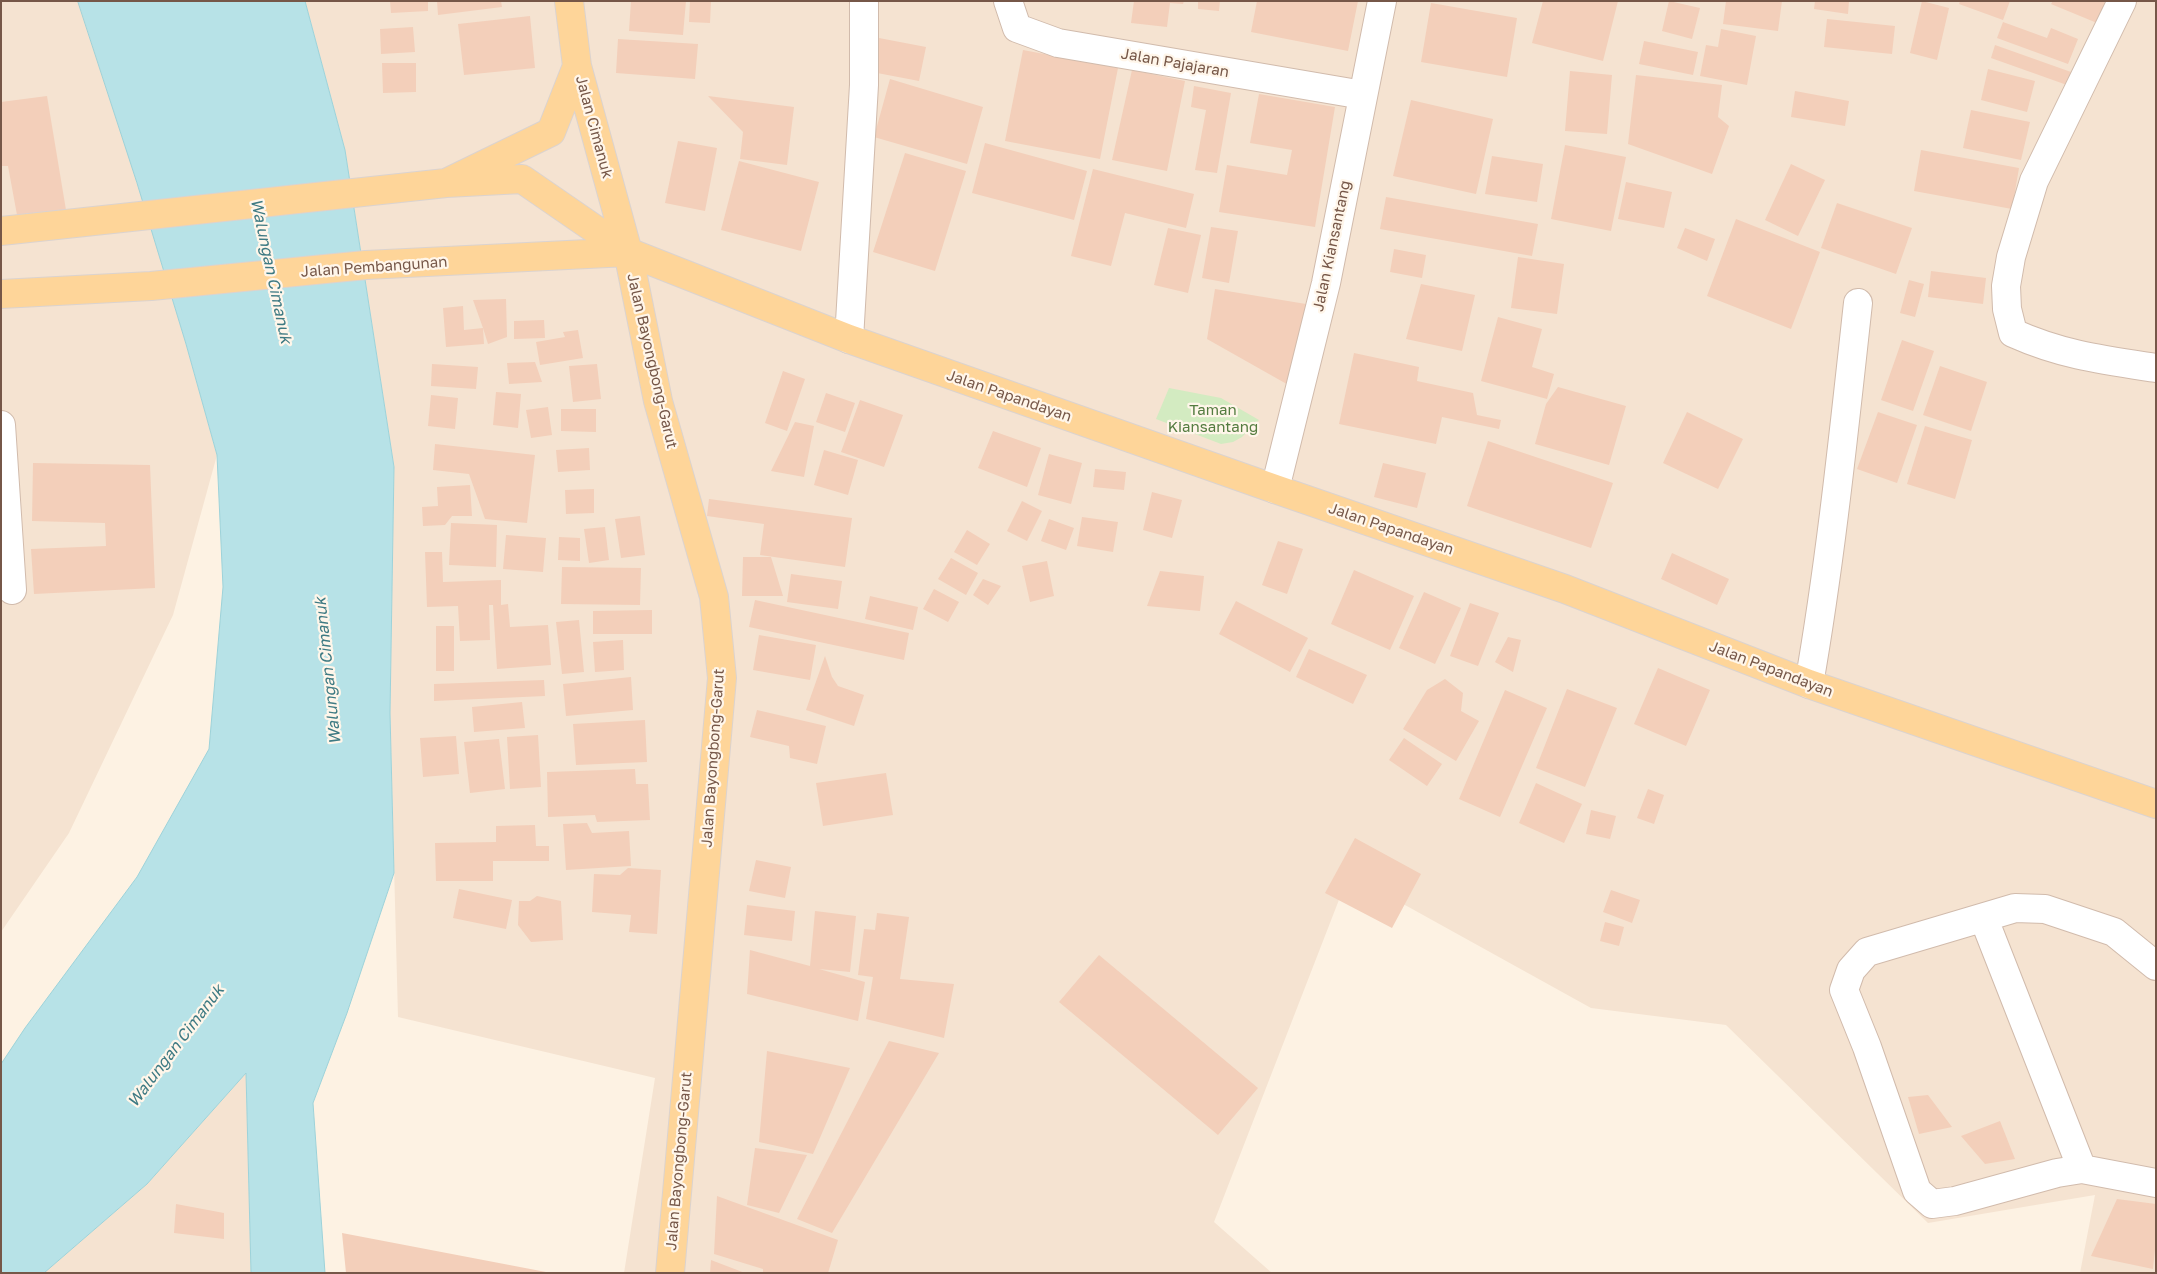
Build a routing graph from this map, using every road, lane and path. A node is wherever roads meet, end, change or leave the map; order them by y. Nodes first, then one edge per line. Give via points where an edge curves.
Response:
1 (569, 1) edge
2 (864, 1) edge
3 (1008, 1) edge
4 (1382, 1) edge
5 (2122, 1) edge
6 (577, 66) junction
7 (1363, 95) junction
8 (446, 183) junction
9 (1, 231) edge
10 (628, 252) junction
11 (1, 294) edge
12 (1858, 303) dead end
13 (849, 339) junction
14 (2156, 368) edge
15 (1, 425) edge
16 (1275, 489) junction
17 (12, 590) dead end
18 (1809, 684) junction
19 (2156, 804) edge
20 (1984, 919) junction
21 (2156, 966) edge
22 (2082, 1169) junction
23 (2156, 1183) edge
24 (670, 1273) edge

1 - 6 main road, Jalan Cimanuk
2 - 13 street via 864,85
3 - 7 street, Jalan Pajajaran via 1017,28 1058,43
4 - 7 street, Jalan Kiansantang
5 - 14 street via 2034,181 2011,257 2006,286 2007,309 2013,333 2039,344 2082,357
6 - 8 main road via 551,132
6 - 10 main road, Jalan Cimanuk
7 - 16 street, Jalan Kiansantang via 1326,283
8 - 9 main road
8 - 10 main road via 522,179
10 - 11 main road, Jalan Pembangunan via 366,265 151,286
10 - 13 main road, Jalan Papandayan
10 - 24 main road, Jalan Bayongbong-Garut via 658,401 714,598 722,678
12 - 18 street via 1841,461
13 - 16 main road, Jalan Papandayan
15 - 17 street
16 - 18 main road, Jalan Papandayan via 1565,589
18 - 19 main road, Jalan Papandayan
20 - 21 street via 2015,908 2046,909 2114,932
20 - 22 street
20 - 22 street via 1867,952 1850,970 1844,990 1917,1191 1932,1204 1955,1201
22 - 23 street

